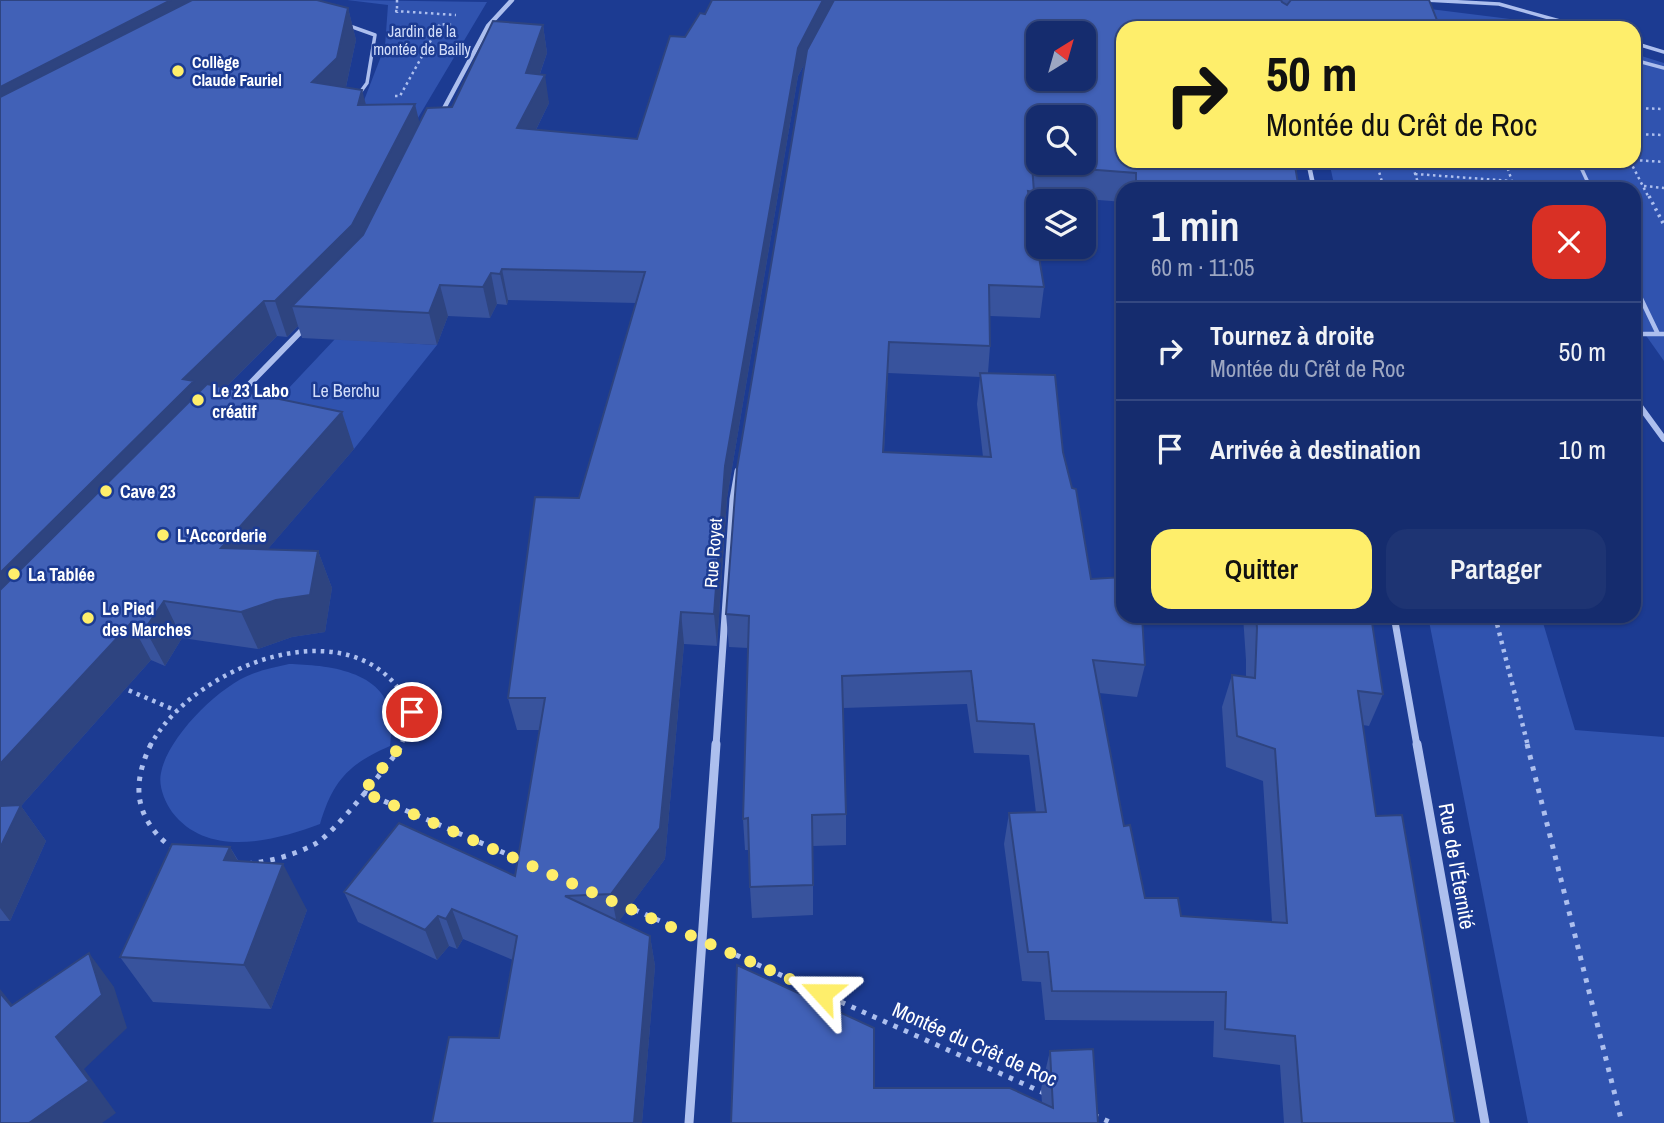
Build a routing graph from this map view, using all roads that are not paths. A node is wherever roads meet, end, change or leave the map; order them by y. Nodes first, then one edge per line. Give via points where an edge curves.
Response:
1 (512, 0) edge
2 (1425, 0) edge
3 (1560, 21) edge
4 (338, 22) edge
5 (1641, 45) edge
6 (1664, 52) edge
7 (1641, 62) edge
8 (1664, 68) edge
9 (354, 102) edge
10 (439, 118) edge
11 (1641, 297) edge
12 (310, 322) edge
13 (1641, 334) edge
14 (1661, 334) edge
15 (233, 401) edge
16 (1641, 408) edge
17 (1664, 439) edge
18 (740, 458) edge
19 (1395, 623) edge
20 (689, 1123) edge
21 (1485, 1123) edge

1 - 10 street via 488,26
2 - 3 lane via 1499,4
4 - 9 lane via 375,35 367,83
5 - 6 lane
7 - 8 lane
11 - 14 lane
12 - 15 street
13 - 14 lane
16 - 17 street
18 - 20 street, Rue Royet via 733,499
19 - 21 street, Rue de l'Éternité

